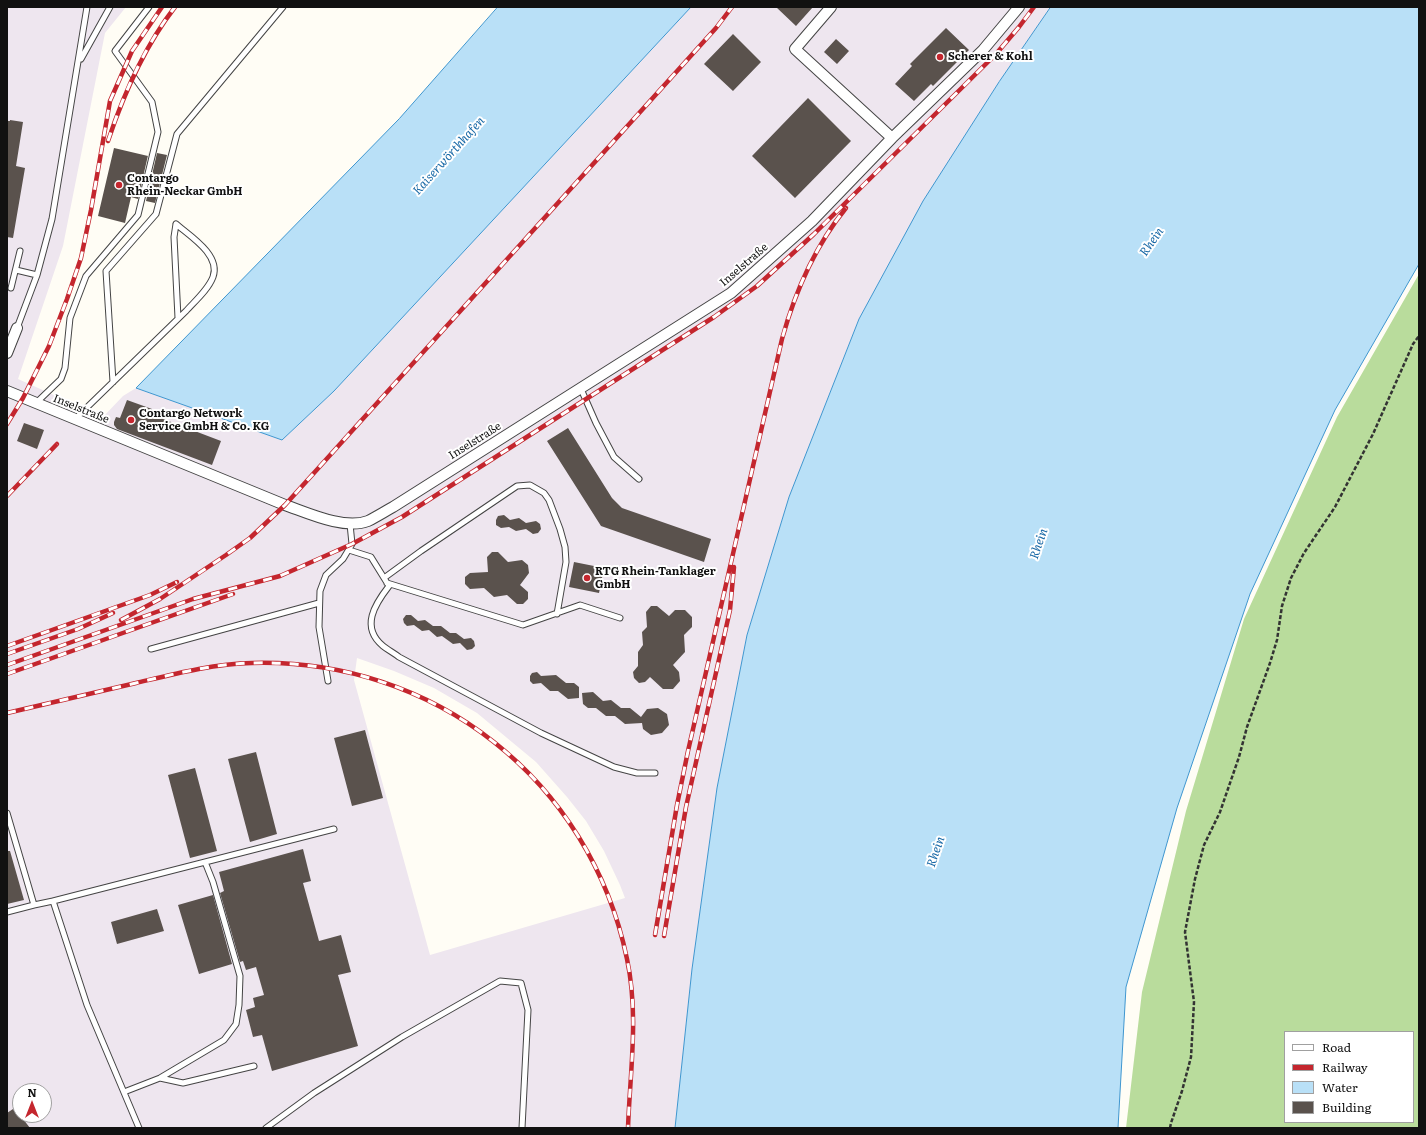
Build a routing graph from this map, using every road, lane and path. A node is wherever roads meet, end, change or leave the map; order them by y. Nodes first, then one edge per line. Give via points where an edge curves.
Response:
1 (87, 7) edge
2 (110, 7) edge
3 (149, 7) edge
4 (283, 7) edge
5 (831, 7) edge
6 (1019, 7) edge
7 (79, 63) junction
8 (892, 138) junction
9 (20, 251) dead end
10 (16, 270) junction
11 (37, 275) junction
12 (11, 288) dead end
13 (178, 318) junction
14 (17, 328) joint
15 (1419, 336) edge
16 (7, 353) edge
17 (113, 382) junction
18 (581, 389) junction
19 (7, 391) edge
20 (36, 403) junction
21 (75, 419) junction
22 (639, 479) dead end
23 (350, 524) junction
24 (349, 550) junction
25 (386, 580) junction
26 (319, 603) junction
27 (557, 614) junction
28 (620, 618) dead end
29 (151, 649) dead end
30 (328, 681) dead end
31 (655, 773) dead end
32 (7, 813) edge
33 (334, 829) dead end
34 (205, 862) junction
35 (53, 901) junction
36 (34, 905) junction
37 (7, 912) edge
38 (254, 1066) dead end
39 (160, 1078) junction
40 (124, 1092) junction
41 (140, 1128) edge
42 (266, 1128) edge
43 (522, 1128) edge
44 (1170, 1128) edge

1 - 7 lane
2 - 7 lane
3 - 20 lane via 116,51 152,102 158,132 138,215 86,276 70,318 65,368 61,379
4 - 17 lane via 177,134 156,214 106,271
5 - 8 street via 795,49
6 - 8 street, Inselstraße via 983,50
7 - 11 lane via 52,219
8 - 18 street, Inselstraße via 812,221 732,293
9 - 10 lane
10 - 11 lane
10 - 12 lane
11 - 14 lane
13 - 13 lane via 174,237 176,224 201,245 214,267 209,285
13 - 17 lane
14 - 16 street
15 - 44 path via 1335,507 1290,578 1270,663 1220,812 1204,846 1185,932 1194,1002 1191,1057
17 - 21 lane
18 - 22 lane via 614,457
18 - 23 street, Inselstraße via 393,507 366,521
19 - 20 street, Inselstraße
20 - 21 street, Inselstraße
21 - 23 street, Inselstraße via 285,505 322,518
23 - 24 lane via 352,544
24 - 25 lane via 371,557
24 - 26 lane via 326,575
25 - 27 lane via 523,625
25 - 27 lane via 427,546 517,486 530,485 549,500 565,547 566,562
25 - 31 lane via 389,586 371,617 372,633 382,645 399,657 541,733 614,767
26 - 29 lane
26 - 30 lane via 319,627
27 - 28 lane via 580,605
32 - 36 lane
33 - 34 lane
34 - 35 lane
34 - 39 lane via 240,976 236,1024 224,1040
35 - 36 lane
35 - 40 lane via 87,1005
36 - 37 lane
38 - 39 lane via 183,1083
39 - 40 lane
40 - 41 lane
42 - 43 lane via 314,1093 383,1049 500,981 521,982 528,1010

